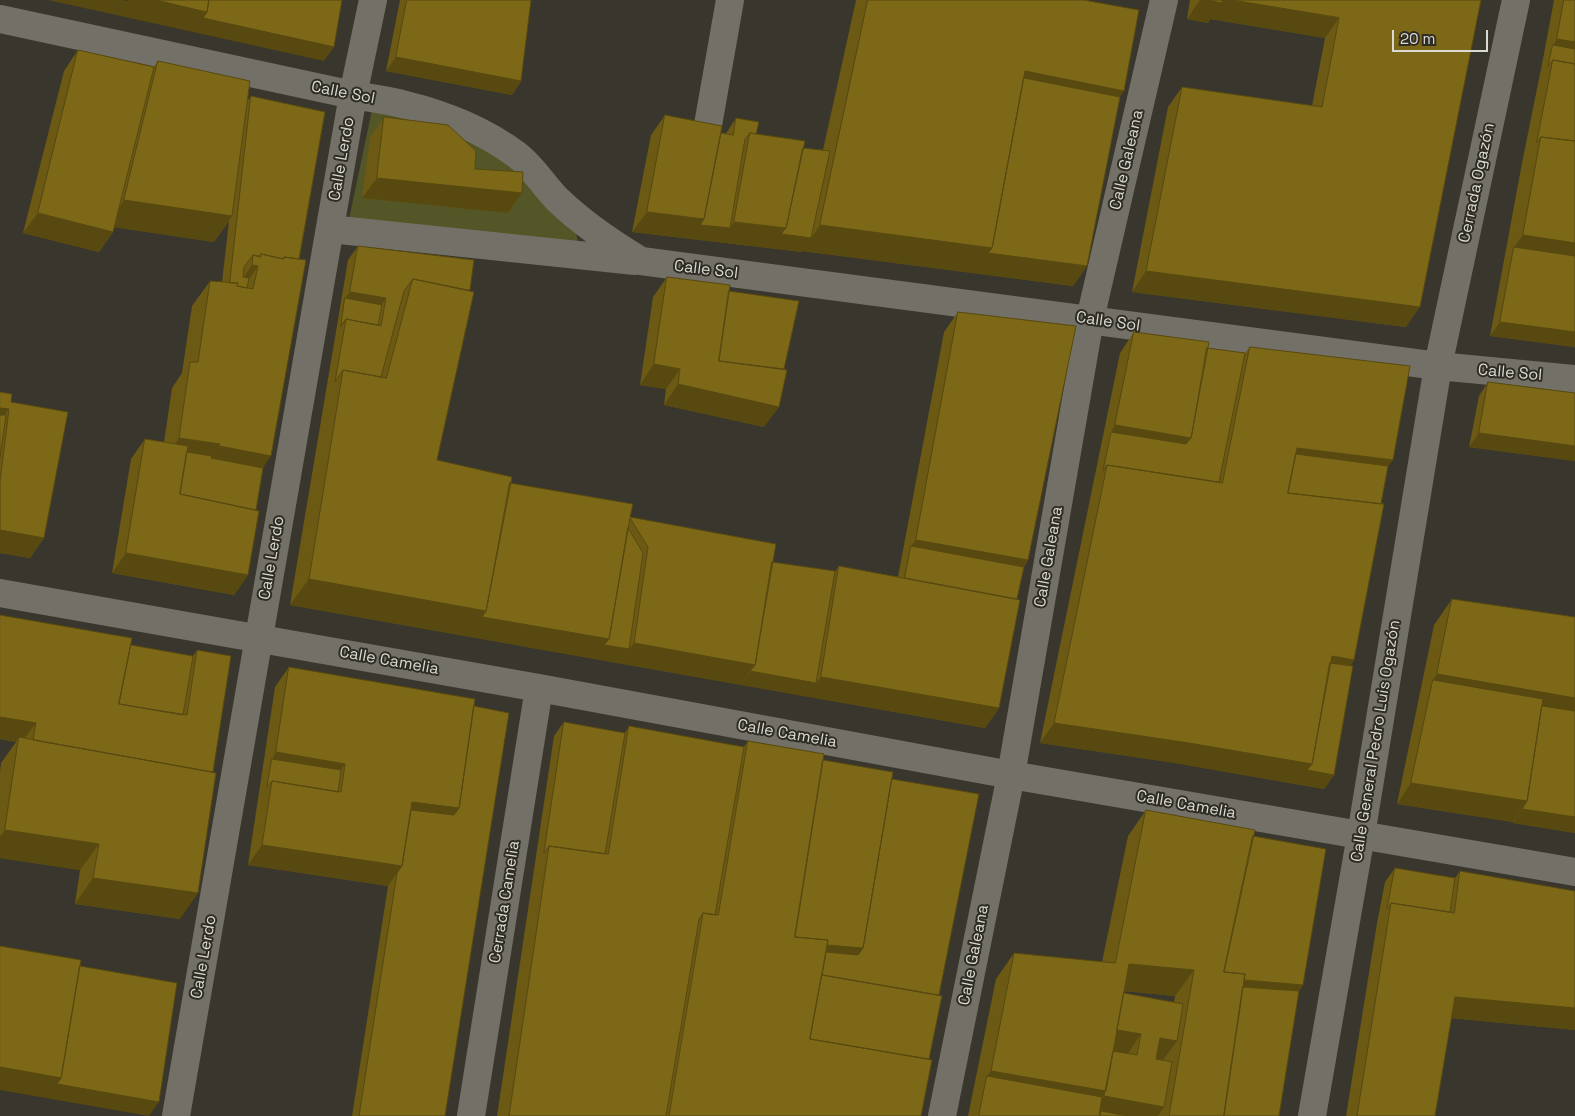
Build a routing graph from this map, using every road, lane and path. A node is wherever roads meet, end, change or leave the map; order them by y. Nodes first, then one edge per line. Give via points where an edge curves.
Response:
1 (373, 0) edge
2 (730, 0) edge
3 (1164, 0) edge
4 (1516, 0) edge
5 (0, 19) edge
6 (353, 95) junction
7 (708, 125) edge
8 (330, 230) junction
9 (641, 261) junction
10 (1090, 319) junction
11 (1438, 366) junction
12 (1575, 379) edge
13 (0, 593) edge
14 (258, 638) junction
15 (539, 688) junction
16 (1011, 775) junction
17 (1361, 835) junction
18 (1575, 872) edge
19 (176, 1116) edge
20 (471, 1116) edge
21 (942, 1116) edge
22 (1312, 1116) edge

1 - 6 street, Calle Lerdo
2 - 7 street
3 - 10 street, Calle Galeana
4 - 11 street, Cerrada Ogazón
5 - 6 street, Calle Sol
6 - 8 street, Calle Lerdo
6 - 9 street, Calle Sol via 406,105 484,134 518,156 577,218
8 - 9 street, Calle Sol
8 - 14 street, Calle Lerdo
9 - 10 street, Calle Sol
10 - 11 street, Calle Sol
10 - 16 street, Calle Galeana
11 - 12 street, Calle Sol
11 - 17 street, Calle General Pedro Luis Ogazón
13 - 14 street, Calle Camelia
14 - 15 street, Calle Camelia
14 - 19 street, Calle Lerdo
15 - 16 street, Calle Camelia
15 - 20 street, Cerrada Camelia
16 - 17 street, Calle Camelia
16 - 21 street, Calle Galeana
17 - 18 street, Calle Camelia
17 - 22 street, Calle General Pedro Luis Ogazón

